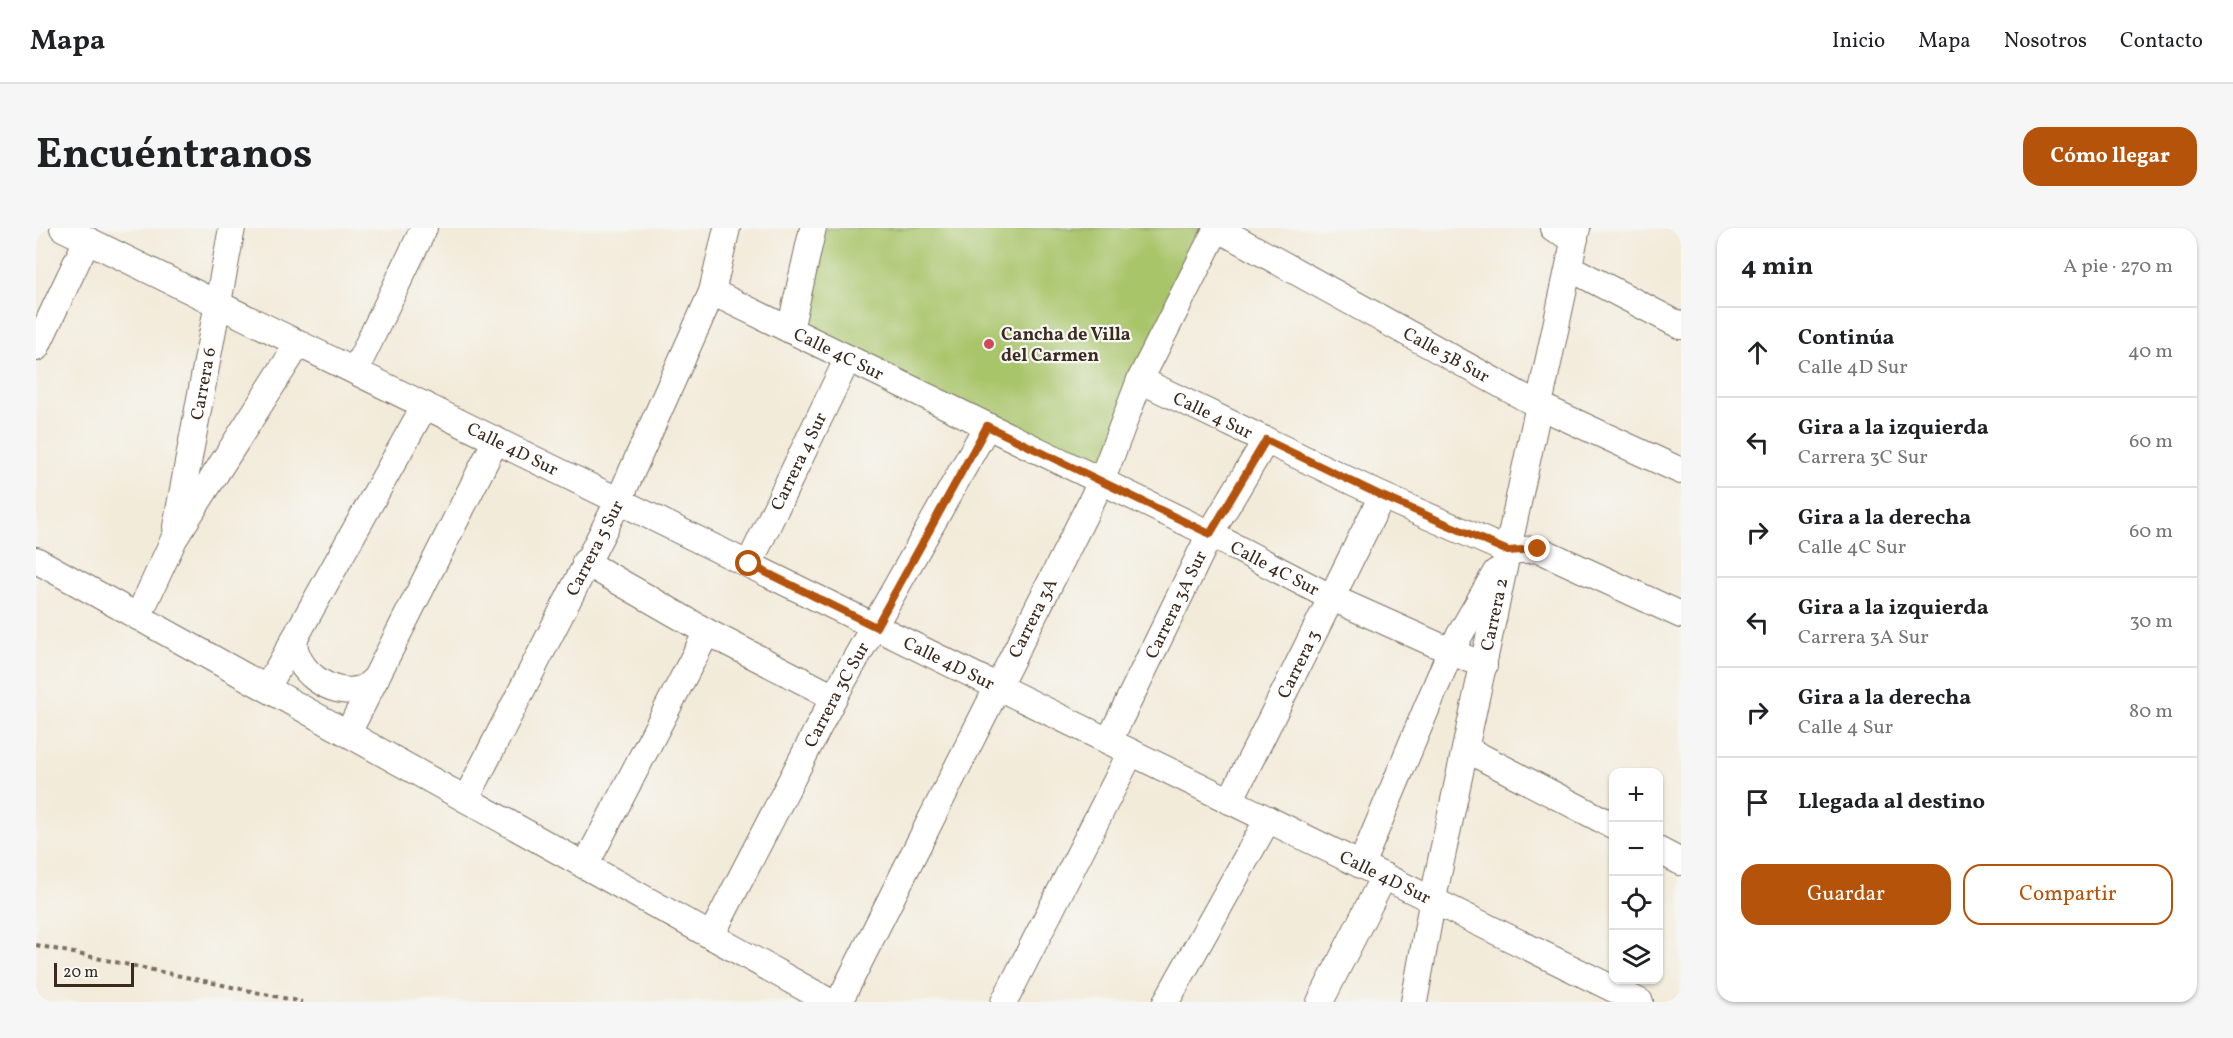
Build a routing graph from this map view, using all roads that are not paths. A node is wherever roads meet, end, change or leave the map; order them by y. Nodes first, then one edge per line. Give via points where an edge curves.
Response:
1 (63, 228) edge
2 (232, 228) edge
3 (424, 228) edge
4 (728, 228) edge
5 (813, 228) edge
6 (1217, 228) edge
7 (1568, 232) edge
8 (87, 240) junction
9 (1570, 268) junction
10 (712, 292) junction
11 (216, 303) junction
12 (1681, 326) edge
13 (790, 330) junction
14 (299, 343) junction
15 (36, 348) edge
16 (848, 358) junction
17 (355, 371) junction
18 (1140, 380) junction
19 (425, 405) junction
20 (1538, 405) junction
21 (987, 426) junction
22 (496, 440) junction
23 (1266, 440) junction
24 (1681, 471) edge
25 (1101, 482) junction
26 (1382, 496) junction
27 (620, 500) junction
28 (1210, 534) junction
29 (174, 539) junction
30 (1508, 551) junction
31 (36, 560) edge
32 (585, 562) junction
33 (749, 564) junction
34 (1330, 597) junction
35 (1681, 615) edge
36 (138, 617) junction
37 (876, 627) junction
38 (707, 633) junction
39 (294, 640) junction
40 (1451, 650) junction
41 (1484, 666) junction
42 (376, 678) junction
43 (267, 688) junction
44 (1000, 688) junction
45 (834, 697) junction
46 (348, 733) junction
47 (1120, 746) junction
48 (1466, 749) junction
49 (466, 799) junction
50 (1230, 801) junction
51 (1268, 819) junction
52 (1609, 823) edge
53 (1663, 852) edge
54 (1681, 862) edge
55 (1361, 865) junction
56 (585, 866) junction
57 (1384, 876) junction
58 (1433, 898) junction
59 (711, 936) junction
60 (1604, 994) edge
61 (830, 1002) edge
62 (839, 1002) edge
63 (1004, 1002) edge
64 (1166, 1002) edge
65 (1320, 1002) edge
66 (1414, 1002) edge
67 (1640, 1002) edge

1 - 8 street, Calle 4D Sur
2 - 11 street, Carrera 6
3 - 17 street
4 - 10 street, Carrera 5 Sur
5 - 13 street
6 - 18 street, Carrera 3A
6 - 20 street, Calle 3B Sur
7 - 9 street, Carrera 2
8 - 11 street, Calle 4D Sur
8 - 15 street
9 - 12 street
9 - 20 street, Carrera 2
10 - 13 street, Calle 4C Sur
10 - 27 street, Carrera 5 Sur
11 - 14 street, Calle 4D Sur
11 - 29 street, Carrera 6
13 - 16 street, Calle 4C Sur
14 - 17 street, Calle 4D Sur
14 - 29 street
16 - 21 street, Calle 4C Sur
16 - 33 street, Carrera 4 Sur
17 - 19 street, Calle 4D Sur
18 - 23 street, Calle 4 Sur
18 - 25 street, Carrera 3A
19 - 22 street, Calle 4D Sur
19 - 39 street
20 - 24 street, Calle 3B Sur
20 - 30 street, Carrera 2
21 - 25 street, Calle 4C Sur
21 - 37 street, Carrera 3C Sur
22 - 27 street, Calle 4D Sur
22 - 42 street
23 - 26 street, Calle 4 Sur
23 - 28 street, Carrera 3A Sur
25 - 28 street, Calle 4C Sur
25 - 44 street, Carrera 3A
26 - 30 street, Calle 4 Sur
26 - 34 street, Carrera 3
27 - 32 street, Carrera 5 Sur
27 - 33 street, Calle 4D Sur
28 - 34 street, Calle 4C Sur
28 - 47 street, Carrera 3A Sur
29 - 36 street
30 - 35 street, Calle 4 Sur via 1538,549
30 - 40 street
30 - 41 street, Carrera 2
31 - 36 street
32 - 38 street
32 - 49 street, Carrera 5 Sur
33 - 37 street, Calle 4D Sur
34 - 40 street, Calle 4C Sur
34 - 50 street, Carrera 3
36 - 43 street
37 - 44 street, Calle 4D Sur
37 - 45 street, Carrera 3C Sur
38 - 45 street
38 - 56 street
39 - 42 street via 294,651 306,672 337,689 364,688
39 - 43 street
40 - 41 street, Calle 4C Sur
40 - 55 street
41 - 48 street, Carrera 2
42 - 46 street
43 - 46 street
44 - 47 street, Calle 4D Sur
44 - 62 street, Carrera 3A
45 - 59 street, Carrera 3C Sur
46 - 49 street
47 - 50 street, Calle 4D Sur
47 - 63 street, Carrera 3A Sur
48 - 52 street
48 - 58 street, Carrera 2
49 - 56 street
50 - 51 street, Calle 4D Sur
51 - 55 street, Calle 4D Sur
51 - 64 street
53 - 54 street
55 - 57 street, Calle 4D Sur
56 - 59 street
57 - 58 street, Calle 4D Sur
57 - 65 street
58 - 60 street, Calle 4D Sur
58 - 66 street, Carrera 2
59 - 61 street
60 - 67 street, Calle 4D Sur

